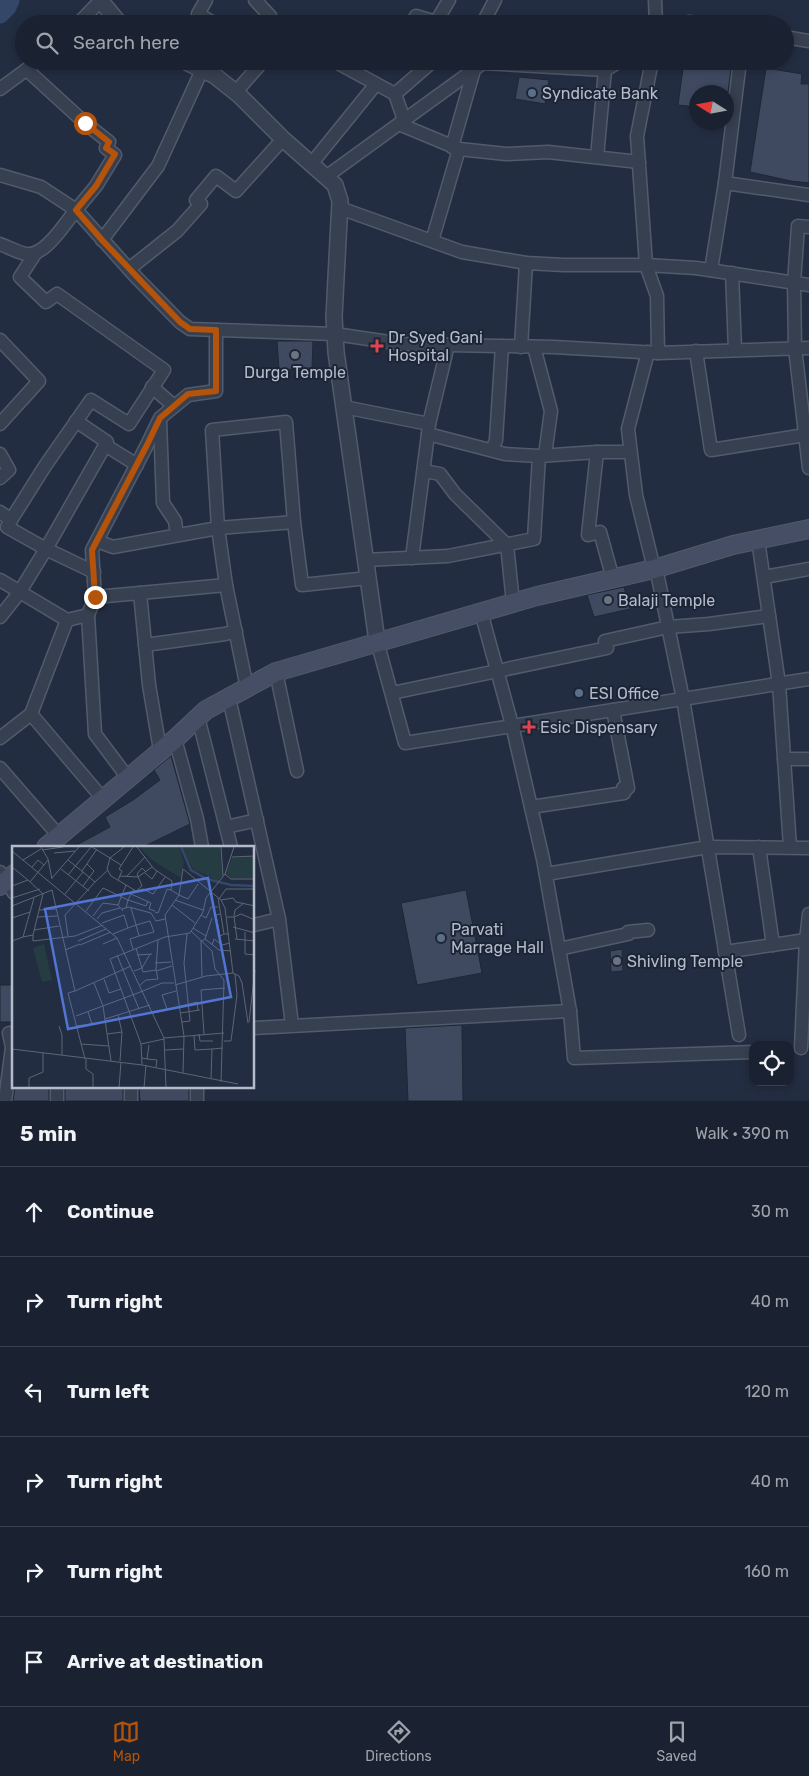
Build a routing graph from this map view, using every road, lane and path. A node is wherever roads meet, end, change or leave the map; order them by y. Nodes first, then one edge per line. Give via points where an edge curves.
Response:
1 (101, 0) edge
2 (206, 0) edge
3 (255, 0) edge
4 (449, 0) edge
5 (495, 0) edge
6 (656, 0) edge
7 (87, 15) edge
8 (113, 15) edge
9 (200, 15) edge
10 (269, 15) edge
11 (440, 15) edge
12 (487, 15) edge
13 (656, 15) edge
14 (794, 38) edge
15 (809, 41) edge
16 (27, 70) joint
17 (202, 70) joint
18 (255, 70) edge
19 (350, 70) edge
20 (423, 70) edge
21 (474, 70) joint
22 (605, 70) edge
23 (650, 70) edge
24 (739, 70) edge
25 (376, 84) junction
26 (0, 89) edge
27 (236, 92) junction
28 (395, 94) junction
29 (402, 122) junction
30 (283, 139) junction
31 (456, 148) junction
32 (596, 157) junction
33 (639, 162) junction
34 (312, 163) junction
35 (0, 175) edge
36 (327, 176) junction
37 (725, 183) junction
38 (809, 195) edge
39 (340, 208) junction
40 (76, 210) junction
41 (809, 227) edge
42 (102, 240) junction
43 (432, 241) junction
44 (0, 244) edge
45 (35, 254) junction
46 (526, 263) junction
47 (646, 265) junction
48 (129, 269) junction
49 (711, 270) junction
50 (732, 273) junction
51 (794, 283) junction
52 (809, 285) edge
53 (216, 330) junction
54 (335, 334) junction
55 (0, 340) edge
56 (448, 345) junction
57 (502, 346) junction
58 (527, 347) junction
59 (795, 348) junction
60 (809, 348) edge
61 (735, 350) junction
62 (696, 351) junction
63 (653, 353) junction
64 (152, 387) junction
65 (174, 406) junction
66 (344, 407) junction
67 (160, 418) junction
68 (76, 421) junction
69 (0, 424) edge
70 (429, 429) junction
71 (805, 435) junction
72 (106, 445) junction
73 (492, 450) junction
74 (597, 452) junction
75 (630, 452) junction
76 (0, 454) edge
77 (542, 456) junction
78 (137, 464) junction
79 (809, 468) edge
80 (424, 471) junction
81 (0, 478) edge
82 (0, 512) edge
83 (11, 520) junction
84 (294, 522) junction
85 (218, 528) junction
86 (809, 529) edge
87 (177, 535) junction
88 (758, 540) junction
89 (97, 541) junction
90 (507, 545) junction
91 (46, 550) junction
92 (412, 558) junction
93 (365, 560) junction
94 (655, 568) junction
95 (809, 569) edge
96 (94, 572) junction
97 (764, 577) junction
98 (368, 578) junction
99 (613, 579) junction
100 (0, 580) edge
101 (226, 584) junction
102 (19, 593) junction
103 (140, 593) junction
104 (95, 597) junction
105 (513, 602) junction
106 (481, 612) junction
107 (88, 615) junction
108 (769, 616) junction
109 (0, 617) edge
110 (67, 620) junction
111 (668, 627) junction
112 (236, 631) junction
113 (377, 641) junction
114 (145, 645) junction
115 (497, 671) junction
116 (276, 672) junction
117 (809, 678) edge
118 (779, 684) junction
119 (247, 688) junction
120 (392, 693) junction
121 (229, 698) junction
122 (683, 699) junction
123 (613, 710) junction
124 (31, 714) junction
125 (198, 717) junction
126 (512, 725) junction
127 (0, 738) edge
128 (175, 739) junction
129 (160, 750) junction
130 (784, 759) junction
131 (809, 759) edge
132 (0, 768) edge
133 (297, 771) dead end
134 (128, 778) junction
135 (103, 799) junction
136 (531, 806) junction
137 (257, 820) junction
138 (226, 827) junction
139 (53, 842) edge
140 (202, 846) edge
141 (231, 846) edge
142 (708, 847) junction
143 (759, 847) junction
144 (790, 847) junction
145 (809, 848) edge
146 (546, 874) junction
147 (809, 914) edge
148 (279, 918) junction
149 (255, 926) edge
150 (648, 930) dead end
151 (806, 940) junction
152 (773, 945) junction
153 (559, 949) junction
154 (725, 952) junction
155 (570, 1011) junction
156 (292, 1025) junction
157 (255, 1028) edge
158 (8, 1033) edge
159 (739, 1035) dead end
160 (800, 1048) edge
161 (749, 1052) edge
162 (57, 1088) edge
163 (131, 1088) edge
164 (197, 1088) edge
165 (5, 1101) edge
166 (57, 1101) edge
167 (131, 1101) edge
168 (196, 1101) edge

1 - 7 street
1 - 8 street
2 - 9 street
3 - 10 street
4 - 11 street
5 - 12 street
6 - 13 street
14 - 15 street
16 - 26 street
16 - 40 street via 109,142 106,148 115,154 96,186
17 - 27 street
17 - 42 street via 158,166
18 - 27 street
19 - 25 street
20 - 28 street
21 - 29 street
21 - 31 street
22 - 32 street
23 - 33 street via 637,136
24 - 37 street
25 - 28 street
25 - 34 street
27 - 30 street
28 - 29 street
29 - 31 street
29 - 36 street
30 - 34 street
30 - 48 street via 236,191 216,176 196,200 201,204 177,231
31 - 32 street via 506,154 548,152
31 - 43 street
32 - 33 street
33 - 47 street
34 - 36 street
35 - 40 street via 40,187
36 - 39 street via 336,185
37 - 38 street
37 - 49 street
39 - 43 street
39 - 54 street
40 - 42 street
40 - 45 street via 49,243
41 - 51 street via 798,226
42 - 48 street
43 - 46 street via 462,252
44 - 45 street via 25,254
45 - 64 street via 20,277 46,302 57,294 164,370
46 - 47 street
46 - 58 street
47 - 49 street
47 - 63 street via 658,296
48 - 53 street via 180,322 190,329
49 - 50 street
50 - 51 street
50 - 61 street
51 - 52 street
51 - 59 street
53 - 54 street
53 - 65 street via 216,391 188,394
54 - 56 street via 402,344
54 - 66 street
55 - 69 street via 39,381
56 - 57 street
56 - 70 street
57 - 58 street
57 - 73 street via 496,440
58 - 63 street
58 - 77 street via 551,411
59 - 60 street
59 - 61 street
59 - 71 street
61 - 62 street
62 - 63 street
62 - 71 street via 711,450
63 - 75 street via 628,429
64 - 65 street
64 - 68 street via 129,424 91,400
65 - 67 street
66 - 70 street
66 - 93 street
67 - 78 street
67 - 87 street via 163,503 175,521
68 - 72 street via 108,442
68 - 83 street
70 - 73 street
70 - 80 street
71 - 79 street
72 - 78 street
72 - 91 street
73 - 77 street
74 - 75 street
74 - 77 street
74 - 99 street via 588,536 600,532
75 - 94 street via 636,494
76 - 81 street via 9,470
77 - 90 street via 534,539
78 - 89 street
80 - 90 street via 440,474 455,494
80 - 92 street
82 - 83 street
83 - 91 street via 7,527
84 - 85 street
84 - 85 street via 286,422 212,430
84 - 98 street via 302,585
85 - 87 street
85 - 101 street
86 - 88 main road
87 - 89 street via 113,547
88 - 94 main road
88 - 97 street
89 - 96 street via 92,550
90 - 92 street via 448,556
90 - 105 street
91 - 96 street
91 - 102 street
92 - 93 street
93 - 98 street
94 - 99 main road
94 - 111 street
95 - 97 street
96 - 104 street
97 - 108 street
98 - 113 street
99 - 105 main road
100 - 102 street
101 - 103 street
101 - 112 street
102 - 109 street
102 - 110 street
103 - 104 street
103 - 114 street
104 - 107 street
105 - 106 main road
106 - 113 main road
106 - 115 street
107 - 110 street
107 - 134 street via 95,734
108 - 111 street
108 - 118 street
110 - 124 street
111 - 115 street via 605,641 607,648
111 - 122 street
112 - 114 street
112 - 119 street
113 - 116 main road
113 - 120 street
114 - 129 street
115 - 120 street
115 - 126 street
116 - 119 main road
116 - 133 street
117 - 118 street
118 - 122 street
118 - 130 street
119 - 121 main road
120 - 126 street via 405,743
121 - 125 main road
121 - 137 street
122 - 123 street
122 - 142 street
123 - 126 street
123 - 136 street via 628,788 623,788 624,793
124 - 127 street
124 - 135 street
125 - 128 main road
125 - 138 street
126 - 136 street
128 - 129 main road
128 - 140 street
129 - 134 main road
130 - 131 street
130 - 144 street
132 - 139 street
134 - 135 main road
135 - 139 main road
136 - 146 street
137 - 138 street
137 - 148 street
138 - 141 street
142 - 143 street
142 - 146 street
142 - 154 street
143 - 144 street
143 - 152 street
144 - 145 street
146 - 153 street
147 - 151 street
148 - 149 street
148 - 156 street
150 - 153 street
151 - 152 street
151 - 160 street
152 - 154 street
153 - 155 street
154 - 159 street
155 - 156 street
155 - 161 street via 574,1058
156 - 157 street
158 - 165 street via 11,1056
162 - 166 street
163 - 167 street
164 - 168 street

